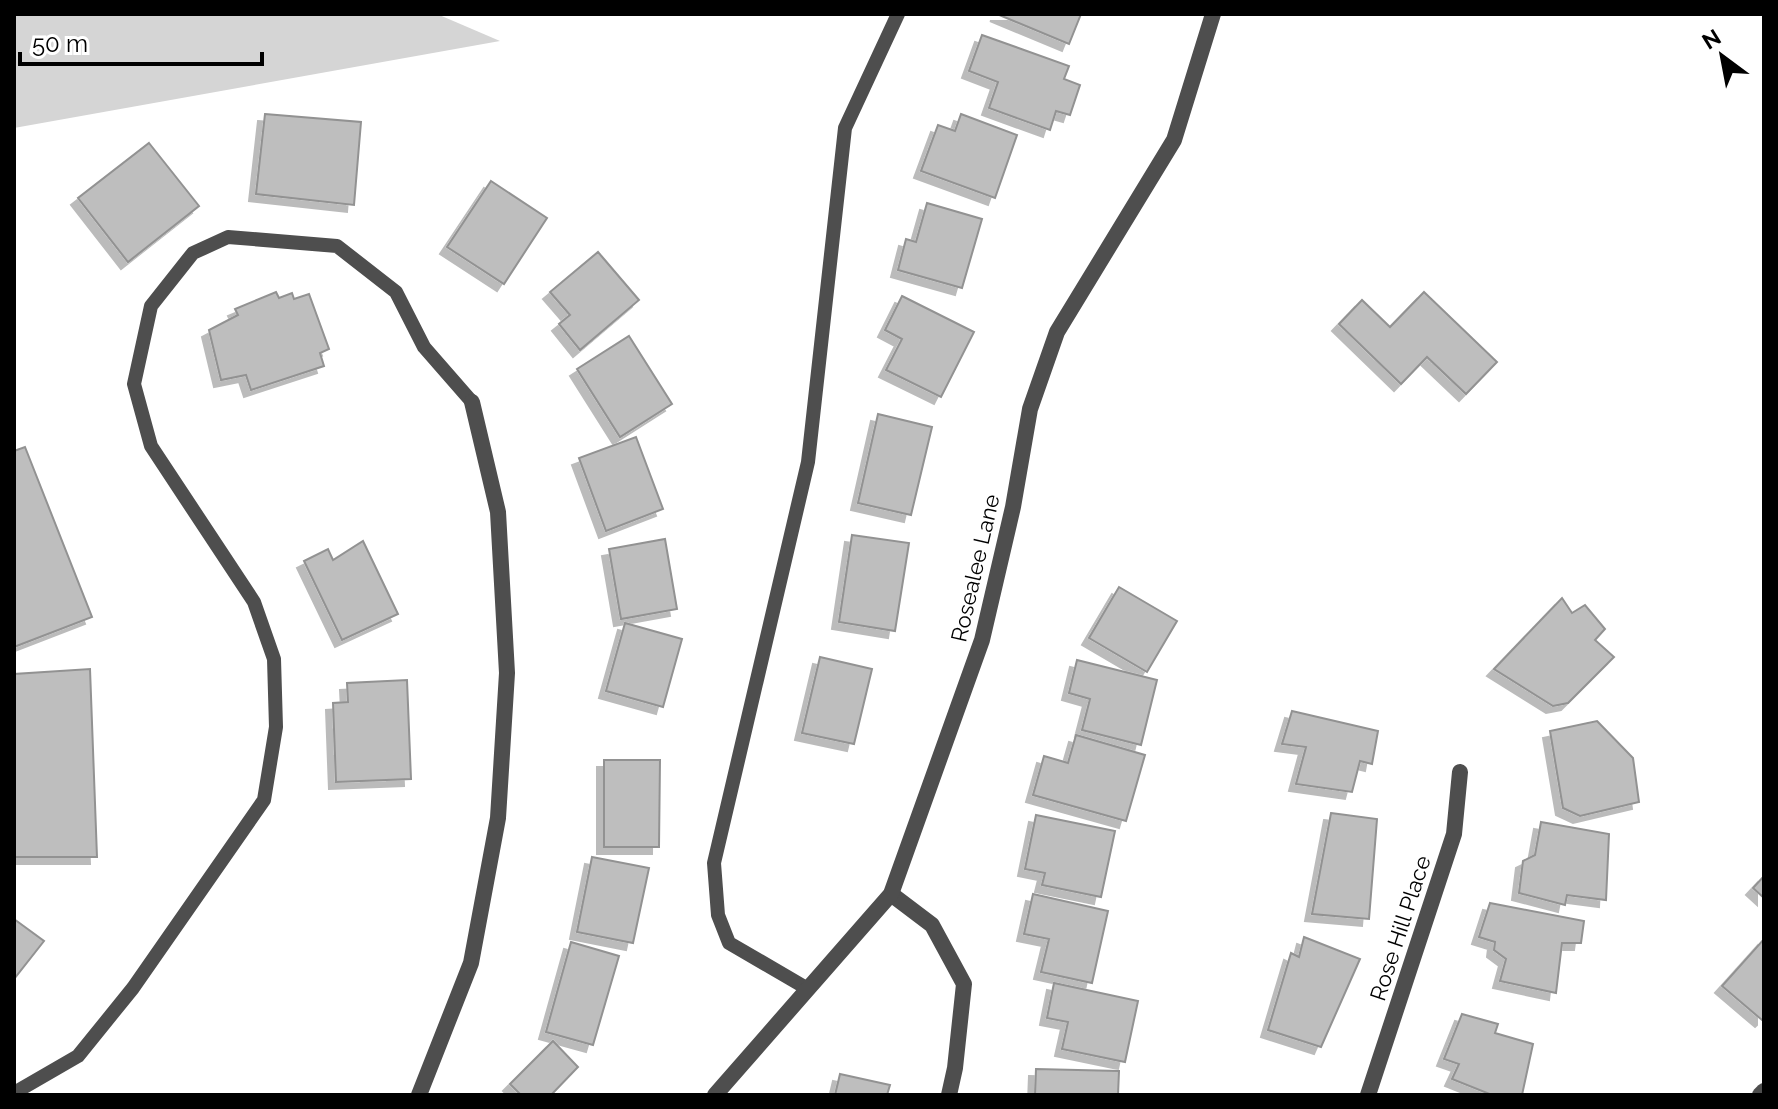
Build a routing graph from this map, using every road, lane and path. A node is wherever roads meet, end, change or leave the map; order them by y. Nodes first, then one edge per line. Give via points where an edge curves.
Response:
1 (898, 14) edge
2 (1213, 14) edge
3 (472, 402) joint
4 (1460, 772) dead end
5 (891, 894) junction
6 (808, 989) junction
7 (14, 1093) edge
8 (419, 1095) edge
9 (715, 1095) edge
10 (949, 1095) edge
11 (1368, 1095) edge

1 - 6 lane via 845,128 808,462 714,863 718,915 729,943
2 - 5 street, Rosealee Lane via 1174,140 1057,332 1030,409 982,640
3 - 7 lane via 424,347 396,292 337,246 228,237 193,253 151,306 134,384 151,446 254,602 274,659 276,727 264,800 133,988 78,1056
3 - 8 street via 498,512 507,673 498,818 471,963
4 - 11 street, Rose Hill Place via 1454,834
5 - 6 street, Rosealee Lane
5 - 10 street via 932,925 964,984
6 - 9 street, Rosealee Lane

